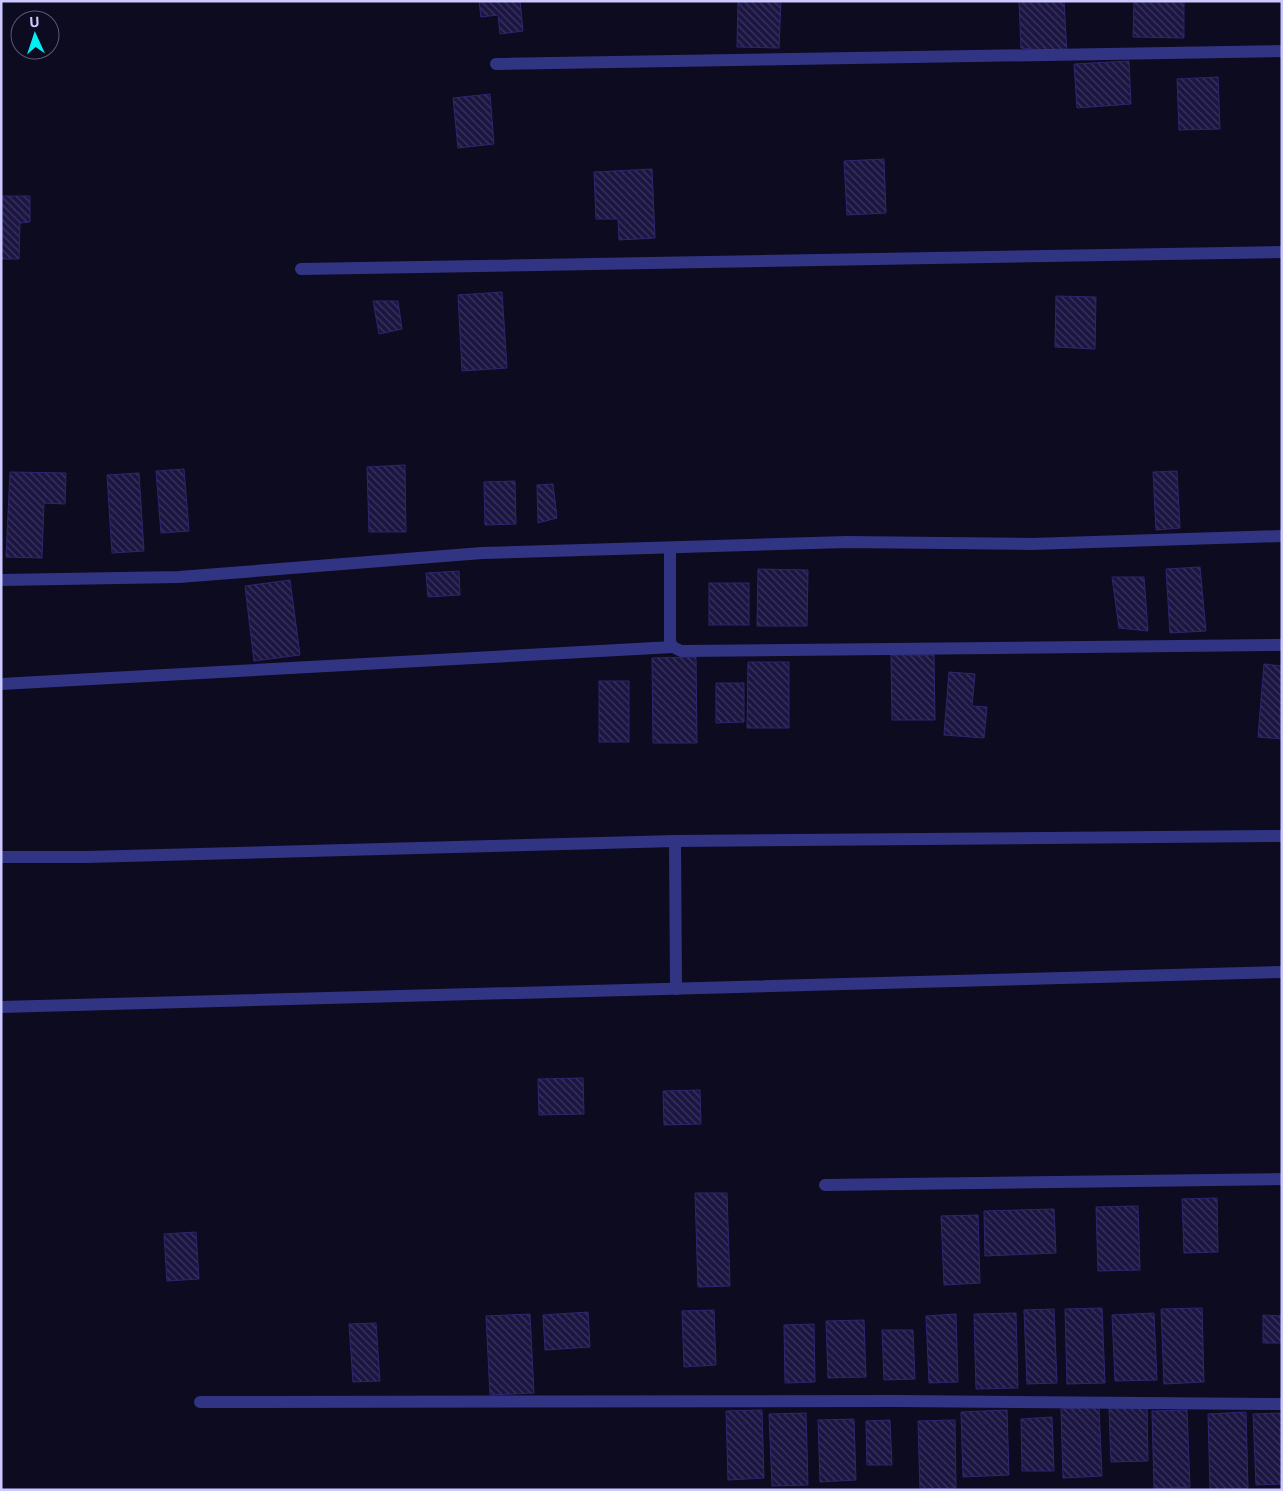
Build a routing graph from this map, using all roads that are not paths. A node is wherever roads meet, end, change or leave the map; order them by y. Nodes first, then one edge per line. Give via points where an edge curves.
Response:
1 (1282, 51) edge
2 (496, 64) dead end
3 (1282, 252) edge
4 (301, 269) dead end
5 (1282, 536) edge
6 (670, 548) junction
7 (1, 580) edge
8 (1282, 645) edge
9 (673, 648) junction
10 (1, 684) edge
11 (1282, 836) edge
12 (675, 841) junction
13 (1, 857) edge
14 (1282, 972) edge
15 (676, 989) junction
16 (1, 1007) edge
17 (1282, 1179) edge
18 (825, 1185) dead end
19 (200, 1402) dead end
20 (1282, 1404) edge

1 - 2 street
3 - 4 street
5 - 6 street via 1031,544 846,542
6 - 7 street via 482,553 179,577
6 - 9 street via 670,642
8 - 9 street via 694,652
9 - 10 street
11 - 12 street
12 - 13 street
12 - 15 street
14 - 15 street
15 - 16 street
17 - 18 street
19 - 20 street

